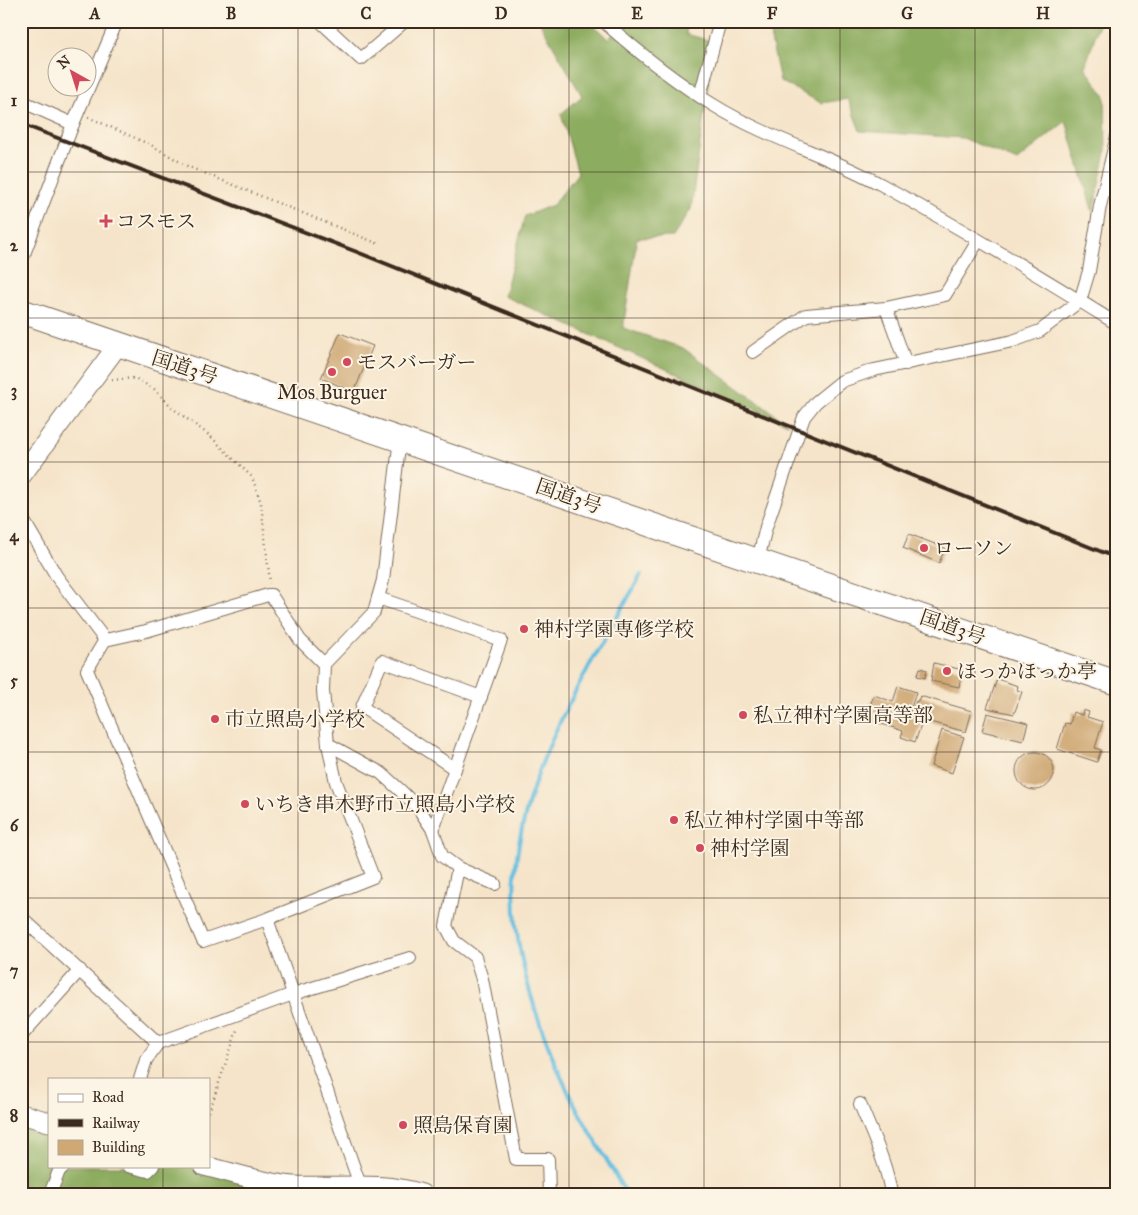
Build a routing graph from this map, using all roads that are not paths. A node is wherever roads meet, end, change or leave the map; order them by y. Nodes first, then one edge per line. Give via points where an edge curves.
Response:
1 (117, 21) edge
2 (320, 21) edge
3 (405, 21) edge
4 (603, 21) edge
5 (720, 21) edge
6 (700, 96) junction
7 (21, 101) edge
8 (76, 118) junction
9 (1117, 136) edge
10 (978, 241) junction
11 (21, 262) edge
12 (1080, 301) junction
13 (886, 308) junction
14 (21, 311) edge
15 (1117, 324) edge
16 (118, 345) junction
17 (753, 352) dead end
18 (906, 364) junction
19 (400, 438) junction
20 (21, 476) edge
21 (21, 516) edge
22 (758, 560) junction
23 (378, 598) junction
24 (105, 640) junction
25 (324, 664) junction
26 (1117, 683) edge
27 (480, 696) junction
28 (328, 744) junction
29 (455, 769) junction
30 (433, 830) junction
31 (458, 868) junction
32 (495, 884) dead end
33 (21, 917) edge
34 (268, 920) junction
35 (410, 958) dead end
36 (80, 970) junction
37 (293, 994) junction
38 (21, 1036) edge
39 (158, 1043) junction
40 (140, 1078) edge
41 (860, 1104) dead end
42 (21, 1114) edge
43 (48, 1122) edge
44 (210, 1167) edge
45 (62, 1168) edge
46 (136, 1168) edge
47 (151, 1168) edge
48 (360, 1185) junction
49 (50, 1194) edge
50 (422, 1194) edge
51 (549, 1194) edge
52 (891, 1194) edge

1 - 8 street
2 - 3 street via 361,59
4 - 6 street
5 - 6 street
6 - 10 street via 764,131 830,158 882,185
7 - 8 street
8 - 11 street
9 - 12 street
10 - 12 street
10 - 13 street via 945,295
12 - 15 street
12 - 18 street via 1040,331 996,345
13 - 17 street via 806,315
13 - 18 street
14 - 16 highway, 国道3号
16 - 19 highway, 国道3号
16 - 20 street
18 - 22 street via 842,381 816,402 804,417
19 - 22 highway, 国道3号
19 - 23 street via 384,580
21 - 24 street via 57,577
22 - 26 highway, 国道3号
23 - 25 street via 374,612
23 - 27 street via 501,640
24 - 25 street via 271,595 300,640
24 - 34 street via 87,670 203,941
25 - 28 street
27 - 29 street
27 - 29 street via 382,661 362,707
28 - 30 street via 381,773 419,809
28 - 34 street via 336,782 373,877
29 - 30 street
30 - 31 street via 442,856
31 - 32 street
31 - 51 street via 446,926 454,941 475,957 480,972 516,1159 548,1159
33 - 36 street
34 - 37 street
35 - 37 street
36 - 38 street
36 - 39 street
37 - 39 street
37 - 48 street
39 - 40 street via 146,1060
41 - 52 street
42 - 43 street
44 - 48 street via 293,1186
45 - 49 street
46 - 47 street via 148,1171
48 - 50 street via 405,1188

